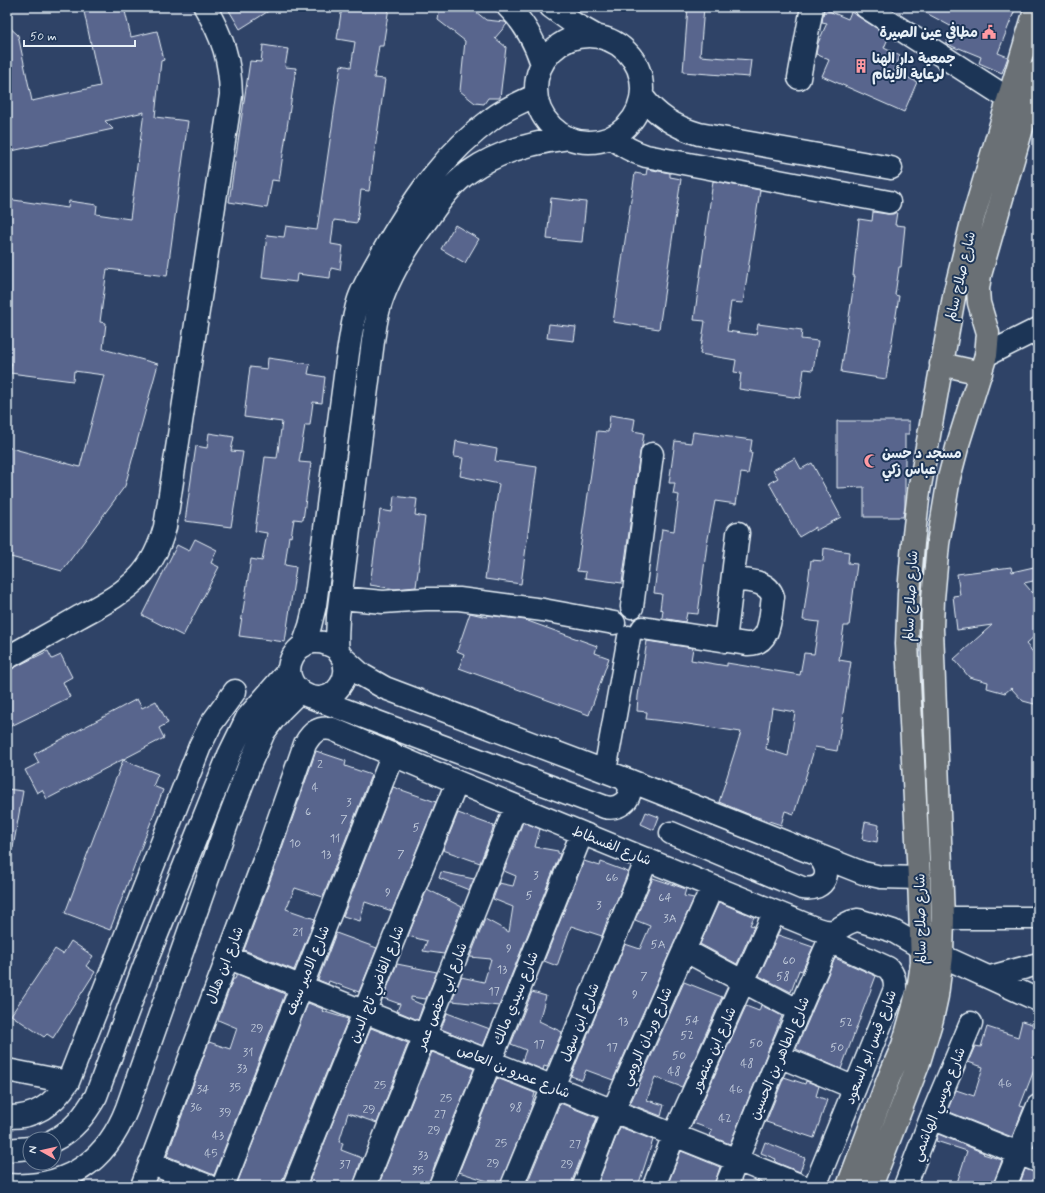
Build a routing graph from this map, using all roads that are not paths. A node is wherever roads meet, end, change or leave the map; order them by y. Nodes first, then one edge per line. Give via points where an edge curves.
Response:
1 (205, 7) edge
2 (508, 7) edge
3 (551, 7) edge
4 (812, 7) edge
5 (866, 7) edge
6 (1036, 7) edge
7 (596, 36) junction
8 (542, 64) junction
9 (1038, 72) edge
10 (799, 78) dead end
11 (536, 95) junction
12 (642, 96) junction
13 (1009, 99) junction
14 (612, 137) junction
15 (569, 138) junction
16 (891, 168) dead end
17 (889, 202) dead end
18 (1038, 329) edge
19 (351, 337) junction
20 (373, 341) junction
21 (941, 364) junction
22 (984, 364) junction
23 (652, 454) dead end
24 (738, 533) dead end
25 (733, 579) junction
26 (341, 598) junction
27 (629, 629) junction
28 (725, 641) junction
29 (303, 646) junction
30 (340, 654) junction
31 (7, 658) edge
32 (289, 670) junction
33 (235, 691) dead end
34 (306, 695) junction
35 (305, 744) joint
36 (393, 754) junction
37 (614, 774) junction
38 (457, 782) junction
39 (516, 806) junction
40 (582, 832) junction
41 (671, 833) dead end
42 (817, 855) junction
43 (647, 859) junction
44 (919, 878) junction
45 (712, 887) junction
46 (774, 913) junction
47 (943, 918) junction
48 (1038, 918) edge
49 (831, 936) junction
50 (922, 948) junction
51 (684, 950) junction
52 (118, 954) junction
53 (942, 956) junction
54 (227, 957) junction
55 (145, 964) junction
56 (1038, 964) edge
57 (990, 978) junction
58 (743, 981) junction
59 (301, 986) junction
60 (1038, 1000) edge
61 (799, 1011) junction
62 (365, 1012) junction
63 (971, 1023) dead end
64 (120, 1034) junction
65 (425, 1036) junction
66 (150, 1044) junction
67 (779, 1056) junction
68 (489, 1061) junction
69 (107, 1067) junction
70 (7, 1070) edge
71 (137, 1079) junction
72 (68, 1082) junction
73 (553, 1087) junction
74 (855, 1088) junction
75 (1038, 1106) edge
76 (614, 1111) junction
77 (7, 1117) edge
78 (931, 1118) junction
79 (62, 1135) edge
80 (674, 1135) junction
81 (22, 1149) edge
82 (7, 1150) edge
83 (1028, 1157) edge
84 (736, 1160) junction
85 (150, 1163) junction
86 (7, 1185) edge
87 (142, 1186) edge
88 (208, 1186) edge
89 (223, 1186) edge
90 (294, 1186) edge
91 (365, 1186) edge
92 (440, 1186) edge
93 (512, 1186) edge
94 (584, 1186) edge
95 (654, 1186) edge
96 (726, 1186) edge
97 (802, 1186) edge
98 (815, 1186) edge
99 (848, 1186) edge
100 (871, 1186) edge
101 (905, 1186) edge
102 (1005, 1186) edge

1 - 31 street via 220,34 227,54 231,95 165,527 160,544 151,561 127,588
2 - 8 street via 526,29
3 - 7 street
4 - 10 street
5 - 13 street
6 - 13 highway, شارع صلاح سالم
7 - 8 street via 574,37 564,42 548,55
7 - 12 street via 616,42 632,56 641,75
8 - 11 street via 536,84
9 - 22 highway, شارع صلاح سالم via 980,275 978,289 988,333
11 - 15 street via 547,121 559,133
11 - 19 street via 495,116 476,131 424,186 366,283 354,316
12 - 14 street via 635,116 625,128
12 - 16 street via 661,117 699,134
13 - 21 highway, شارع صلاح سالم via 971,225
14 - 15 street via 590,142
14 - 17 street via 632,152 646,156
15 - 20 street via 551,140 499,156 468,172 450,189 398,264 380,305
18 - 22 street
19 - 20 street
19 - 29 street via 314,610
20 - 26 street
21 - 22 highway
21 - 44 highway, شارع صلاح سالم via 920,491 908,593 907,644
22 - 47 highway, شارع صلاح سالم via 949,478 935,566 932,629
23 - 27 street via 632,607 626,607 617,613 615,618
24 - 25 street
25 - 28 street
25 - 28 street via 764,584 773,597 768,630 763,639 753,644
26 - 27 street via 383,602 459,599 543,610
26 - 30 street via 338,623
27 - 28 street
27 - 37 street
29 - 30 street via 321,642 330,645
29 - 32 street via 293,656
30 - 34 street via 345,672 340,686 335,692 321,698
30 - 37 street via 362,675 385,688
32 - 34 street via 294,686
32 - 55 street via 256,707 238,735
33 - 52 street via 211,724 200,746
34 - 37 street via 605,807 614,808 624,802 629,791 629,785
34 - 66 street via 280,710 264,732 228,821
35 - 36 street, شارع الفسطاط via 316,730 324,727
35 - 54 street, شارع ابن هلال
36 - 38 street, شارع الفسطاط
36 - 59 street, شارع الامير سيف
37 - 42 street
38 - 39 street, شارع الفسطاط
38 - 62 street, شارع القاضي تاج الدين
39 - 40 street, شارع الفسطاط
39 - 65 street, شارع ابي حفص عمر
40 - 43 street, شارع الفسطاط
40 - 68 street, شارع سيدي مالك
41 - 42 street via 802,888 816,888 825,878 826,865
42 - 44 street via 871,875
43 - 45 street, شارع الفسطاط
43 - 73 street, شارع ابن سهل
44 - 50 highway, شارع صلاح سالم
45 - 46 street, شارع الفسطاط
45 - 51 street, شارع وردان الرومي
46 - 49 street, شارع الفسطاط
46 - 58 street, شارع ابن منصور
47 - 48 street
47 - 53 highway, شارع صلاح سالم
49 - 50 street via 852,921 858,920 893,931
49 - 61 street, شارع الطاهر بن الحسين
49 - 74 street, شارع قيس ابو السعود via 888,968 895,980 894,989
50 - 99 highway, شارع صلاح سالم via 919,984 903,1045
51 - 58 street
51 - 76 street, شارع وردان الرومي
52 - 55 street
52 - 72 street
53 - 57 street
53 - 100 highway, شارع صلاح سالم via 937,996 926,1042
54 - 59 street, شارع عمرو بن العاص
54 - 85 street, شارع ابن هلال
55 - 64 street
56 - 57 street
57 - 60 street
58 - 61 street
58 - 80 street, شارع ابن منصور
59 - 62 street, شارع عمرو بن العاص
59 - 89 street, شارع الامير سيف
61 - 67 street, شارع الطاهر بن الحسين
62 - 65 street, شارع عمرو بن العاص
62 - 90 street, شارع القاضي تاج الدين
63 - 78 street, شارع موسي الهاشمي
64 - 66 street via 122,1039 132,1046
64 - 69 street
65 - 68 street, شارع عمرو بن العاص
65 - 91 street, شارع ابي حفص عمر
66 - 71 street
67 - 74 street
67 - 84 street, شارع الطاهر بن الحسين
68 - 73 street, شارع عمرو بن العاص
68 - 92 street, شارع سيدي مالك
69 - 71 street via 119,1064 125,1066
69 - 79 street via 96,1096 86,1113
70 - 72 street
71 - 86 street via 118,1129 94,1159 53,1182 38,1185
72 - 77 street via 55,1100 39,1111 29,1115
73 - 76 street, شارع عمرو بن العاص
73 - 93 street, شارع ابن سهل
74 - 98 street, شارع قيس ابو السعود
75 - 83 street
76 - 80 street, شارع عمرو بن العاص
76 - 94 street, شارع وردان الرومي
78 - 83 street
78 - 101 street, شارع موسي الهاشمي
80 - 84 street, شارع عمرو بن العاص
80 - 95 street, شارع ابن منصور
81 - 82 street
83 - 102 street
84 - 96 street, شارع الطاهر بن الحسين
84 - 97 street, شارع عمرو بن العاص
85 - 87 street, شارع ابن هلال
85 - 88 street

